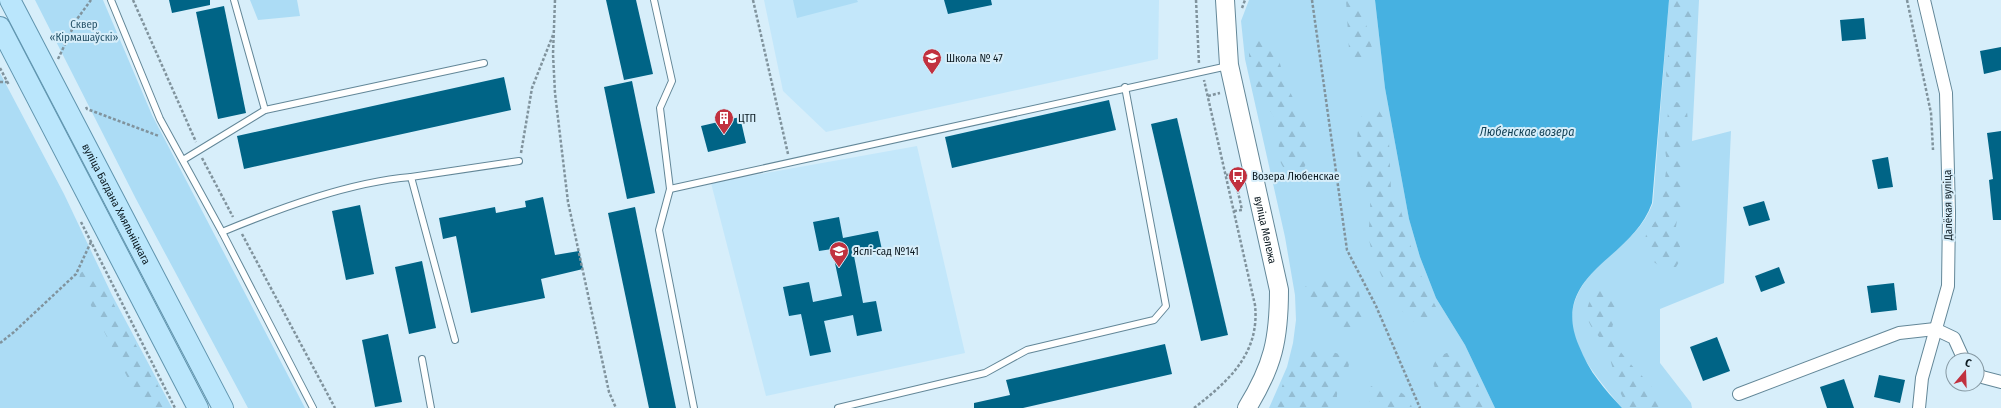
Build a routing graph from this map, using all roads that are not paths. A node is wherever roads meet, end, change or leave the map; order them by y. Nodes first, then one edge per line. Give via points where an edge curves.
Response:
1 (10, 0) edge
2 (111, 0) edge
3 (234, 0) edge
4 (654, 0) edge
5 (1225, 0) edge
6 (1924, 0) edge
7 (0, 27) edge
8 (484, 63) dead end
9 (1229, 65) junction
10 (1125, 87) junction
11 (265, 110) junction
12 (183, 160) junction
13 (519, 161) road end
14 (411, 176) junction
15 (670, 189) junction
16 (222, 232) junction
17 (1935, 329) junction
18 (455, 340) dead end
19 (1960, 352) edge
20 (422, 359) dead end
21 (1985, 379) edge
22 (2001, 382) edge
23 (1739, 394) dead end
24 (198, 408) edge
25 (223, 408) edge
26 (313, 408) edge
27 (431, 408) edge
28 (694, 408) edge
29 (838, 408) edge
30 (1247, 408) edge
31 (1919, 408) edge

1 - 25 main road, вуліца Багдана Хмяльніцкага
2 - 12 lane via 160,119
3 - 11 lane
4 - 15 lane via 672,81 660,108
5 - 9 main road, вуліца Мележа
6 - 17 street, Далёкая вуліца via 1946,93 1948,286
7 - 24 main road, вуліца Багдана Хмяльніцкага via 7,46
8 - 11 lane
9 - 10 lane
9 - 30 main road, вуліца Мележа via 1279,290 1276,344 1267,369
10 - 15 lane
10 - 29 lane via 1166,306 1154,320 1027,350 985,373
11 - 12 lane
12 - 16 lane
13 - 14 lane
14 - 16 lane via 389,178 298,203
14 - 18 lane
15 - 28 lane via 659,230
16 - 26 lane
17 - 19 street via 1954,338
17 - 23 street via 1899,333
17 - 31 street, Далёкая вуліца via 1922,378
20 - 27 lane
21 - 22 street

